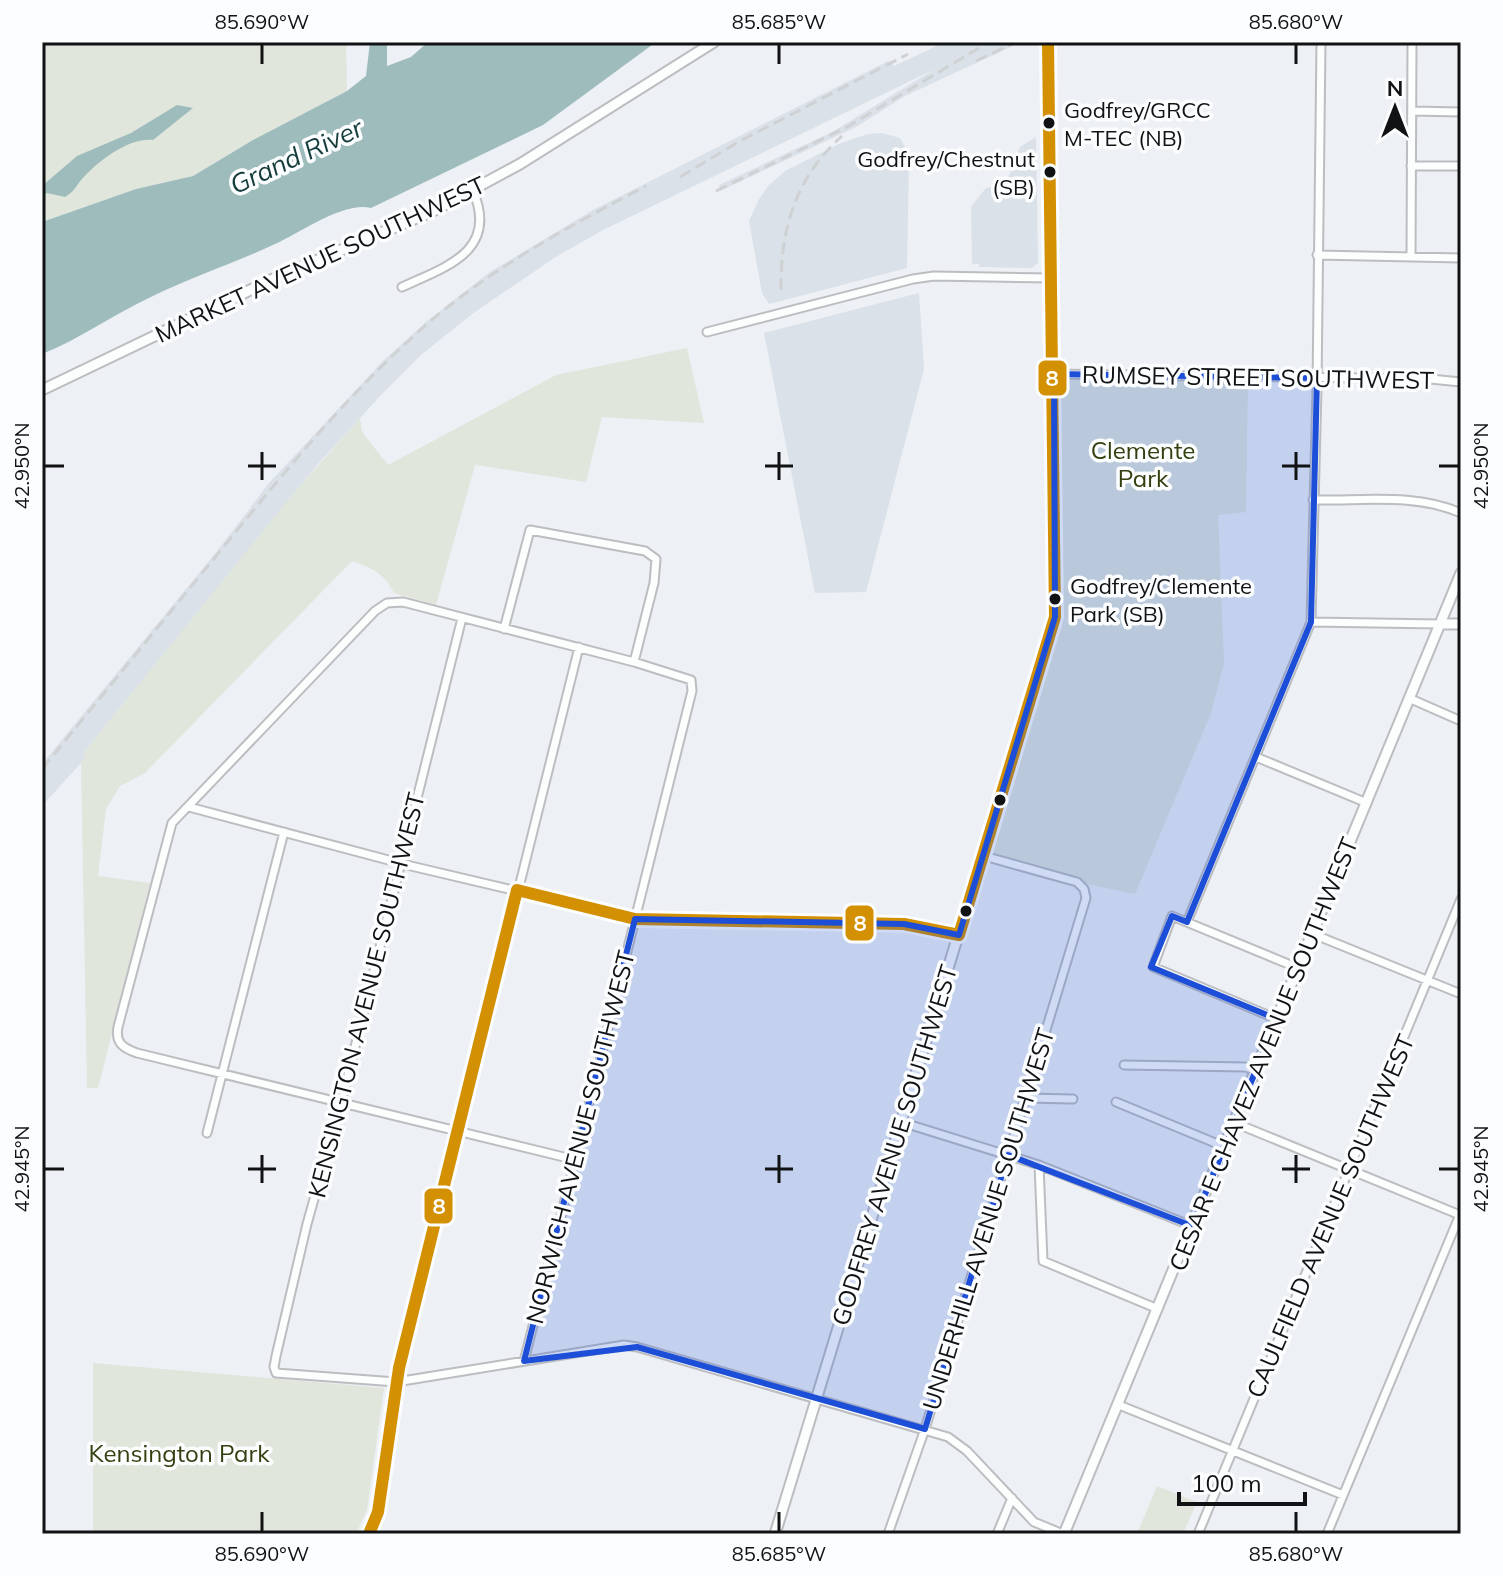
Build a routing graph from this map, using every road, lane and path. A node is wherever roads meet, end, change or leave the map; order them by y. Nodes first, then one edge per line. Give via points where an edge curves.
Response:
1 (714, 42) edge
2 (1048, 42) edge
3 (1321, 42) edge
4 (1412, 42) edge
5 (1412, 111) junction
6 (1461, 112) edge
7 (1411, 166) junction
8 (1461, 166) edge
9 (473, 191) junction
10 (1317, 255) junction
11 (1411, 257) junction
12 (1461, 258) edge
13 (1051, 278) junction
14 (402, 287) dead end
15 (707, 332) dead end
16 (1054, 374) junction
17 (1317, 378) junction
18 (1461, 382) edge
19 (42, 390) edge
20 (1313, 500) junction
21 (1461, 513) edge
22 (1461, 573) edge
23 (462, 618) junction
24 (1311, 622) junction
25 (1440, 624) junction
26 (1461, 624) edge
27 (504, 629) junction
28 (579, 647) junction
29 (634, 662) junction
30 (1411, 699) junction
31 (1461, 721) edge
32 (1256, 757) junction
33 (1367, 803) junction
34 (189, 807) junction
35 (284, 832) junction
36 (984, 856) junction
37 (400, 863) junction
38 (517, 890) junction
39 (1461, 899) edge
40 (635, 919) junction
41 (1187, 922) junction
42 (1313, 934) junction
43 (959, 935) junction
44 (1298, 968) junction
45 (1428, 980) junction
46 (1461, 994) edge
47 (1277, 1019) junction
48 (1124, 1065) dead end
49 (1256, 1070) junction
50 (223, 1074) junction
51 (1025, 1098) junction
52 (1073, 1099) dead end
53 (1116, 1102) dead end
54 (341, 1103) junction
55 (901, 1122) junction
56 (1235, 1123) junction
57 (458, 1131) junction
58 (207, 1133) dead end
59 (1225, 1147) junction
60 (1008, 1155) junction
61 (576, 1160) junction
62 (1039, 1165) junction
63 (1349, 1171) junction
64 (1460, 1214) edge
65 (1192, 1226) junction
66 (1158, 1309) junction
67 (524, 1361) junction
68 (396, 1382) junction
69 (817, 1398) junction
70 (1119, 1405) junction
71 (925, 1429) junction
72 (1232, 1451) junction
73 (1343, 1495) junction
74 (1012, 1498) junction
75 (369, 1534) edge
76 (775, 1534) edge
77 (888, 1534) edge
78 (997, 1534) edge
79 (1064, 1534) edge
80 (1198, 1534) edge
81 (1327, 1534) edge

1 - 9 main road, MARKET AVENUE SOUTHWEST
2 - 13 main road, GODFREY AVENUE SOUTHWEST
3 - 10 street
4 - 5 street
5 - 6 street
5 - 7 street
7 - 8 street
7 - 11 street
9 - 14 street via 481,215 470,249
9 - 19 main road, MARKET AVENUE SOUTHWEST
10 - 11 street
10 - 17 street
11 - 12 street
13 - 15 street via 913,279
13 - 16 main road, GODFREY AVENUE SOUTHWEST
16 - 17 street, RUMSEY STREET SOUTHWEST
16 - 36 main road, GODFREY AVENUE SOUTHWEST via 1055,617
17 - 18 street, RUMSEY STREET SOUTHWEST
17 - 20 street
20 - 21 street via 1421,501
20 - 24 street
22 - 25 main road, CESAR E CHAVEZ AVENUE SOUTHWEST
23 - 27 street
23 - 34 street via 403,602 375,611
23 - 37 street, KENSINGTON AVENUE SOUTHWEST
24 - 25 street
24 - 32 street
25 - 26 main road
25 - 30 main road, CESAR E CHAVEZ AVENUE SOUTHWEST
27 - 28 street
27 - 29 street via 530,530 645,551 656,559 654,583
28 - 29 street
28 - 38 street
29 - 40 street, NORWICH AVENUE SOUTHWEST via 691,680 692,691
30 - 31 street
30 - 33 main road, CESAR E CHAVEZ AVENUE SOUTHWEST
32 - 33 street
32 - 41 street
33 - 42 main road, CESAR E CHAVEZ AVENUE SOUTHWEST
34 - 35 street
34 - 50 street via 167,834 117,1035 121,1045 137,1053
35 - 37 street
35 - 50 street
36 - 43 main road, GODFREY AVENUE SOUTHWEST
36 - 51 street, UNDERHILL AVENUE SOUTHWEST via 1077,882 1086,893
37 - 38 street
37 - 54 street, KENSINGTON AVENUE SOUTHWEST
38 - 40 street
38 - 57 street
39 - 45 street, CAULFIELD AVENUE SOUTHWEST
40 - 43 street via 904,924
40 - 61 street, NORWICH AVENUE SOUTHWEST
41 - 44 street
41 - 47 street via 1172,916 1153,967
42 - 44 main road, CESAR E CHAVEZ AVENUE SOUTHWEST
42 - 45 street
43 - 55 main road, GODFREY AVENUE SOUTHWEST
44 - 47 main road, CESAR E CHAVEZ AVENUE SOUTHWEST
45 - 46 street
45 - 63 street, CAULFIELD AVENUE SOUTHWEST
47 - 49 main road, CESAR E CHAVEZ AVENUE SOUTHWEST
48 - 49 street
49 - 56 main road, CESAR E CHAVEZ AVENUE SOUTHWEST
50 - 54 street
50 - 58 street
51 - 52 street
51 - 60 street, UNDERHILL AVENUE SOUTHWEST
53 - 59 street
54 - 57 street
54 - 68 street, KENSINGTON AVENUE SOUTHWEST via 274,1367 276,1373
55 - 60 street
55 - 69 main road, GODFREY AVENUE SOUTHWEST
56 - 59 main road, CESAR E CHAVEZ AVENUE SOUTHWEST
56 - 63 street
57 - 61 street
57 - 68 street
59 - 65 main road, CESAR E CHAVEZ AVENUE SOUTHWEST
60 - 62 street
60 - 71 street, UNDERHILL AVENUE SOUTHWEST
61 - 67 street, NORWICH AVENUE SOUTHWEST
62 - 65 street
62 - 66 street via 1043,1261
63 - 64 street
63 - 72 street, CAULFIELD AVENUE SOUTHWEST
64 - 73 street
65 - 66 main road, CESAR E CHAVEZ AVENUE SOUTHWEST
66 - 70 main road, CESAR E CHAVEZ AVENUE SOUTHWEST
67 - 68 street
67 - 69 street via 624,1345
68 - 75 street via 378,1512
69 - 71 street
69 - 76 main road, GODFREY AVENUE SOUTHWEST
70 - 72 street
70 - 79 main road, CESAR E CHAVEZ AVENUE SOUTHWEST
71 - 74 street via 967,1451
71 - 77 street, UNDERHILL AVENUE SOUTHWEST
72 - 73 street
72 - 80 street, CAULFIELD AVENUE SOUTHWEST
73 - 81 street
74 - 78 street
74 - 79 street via 1034,1522

